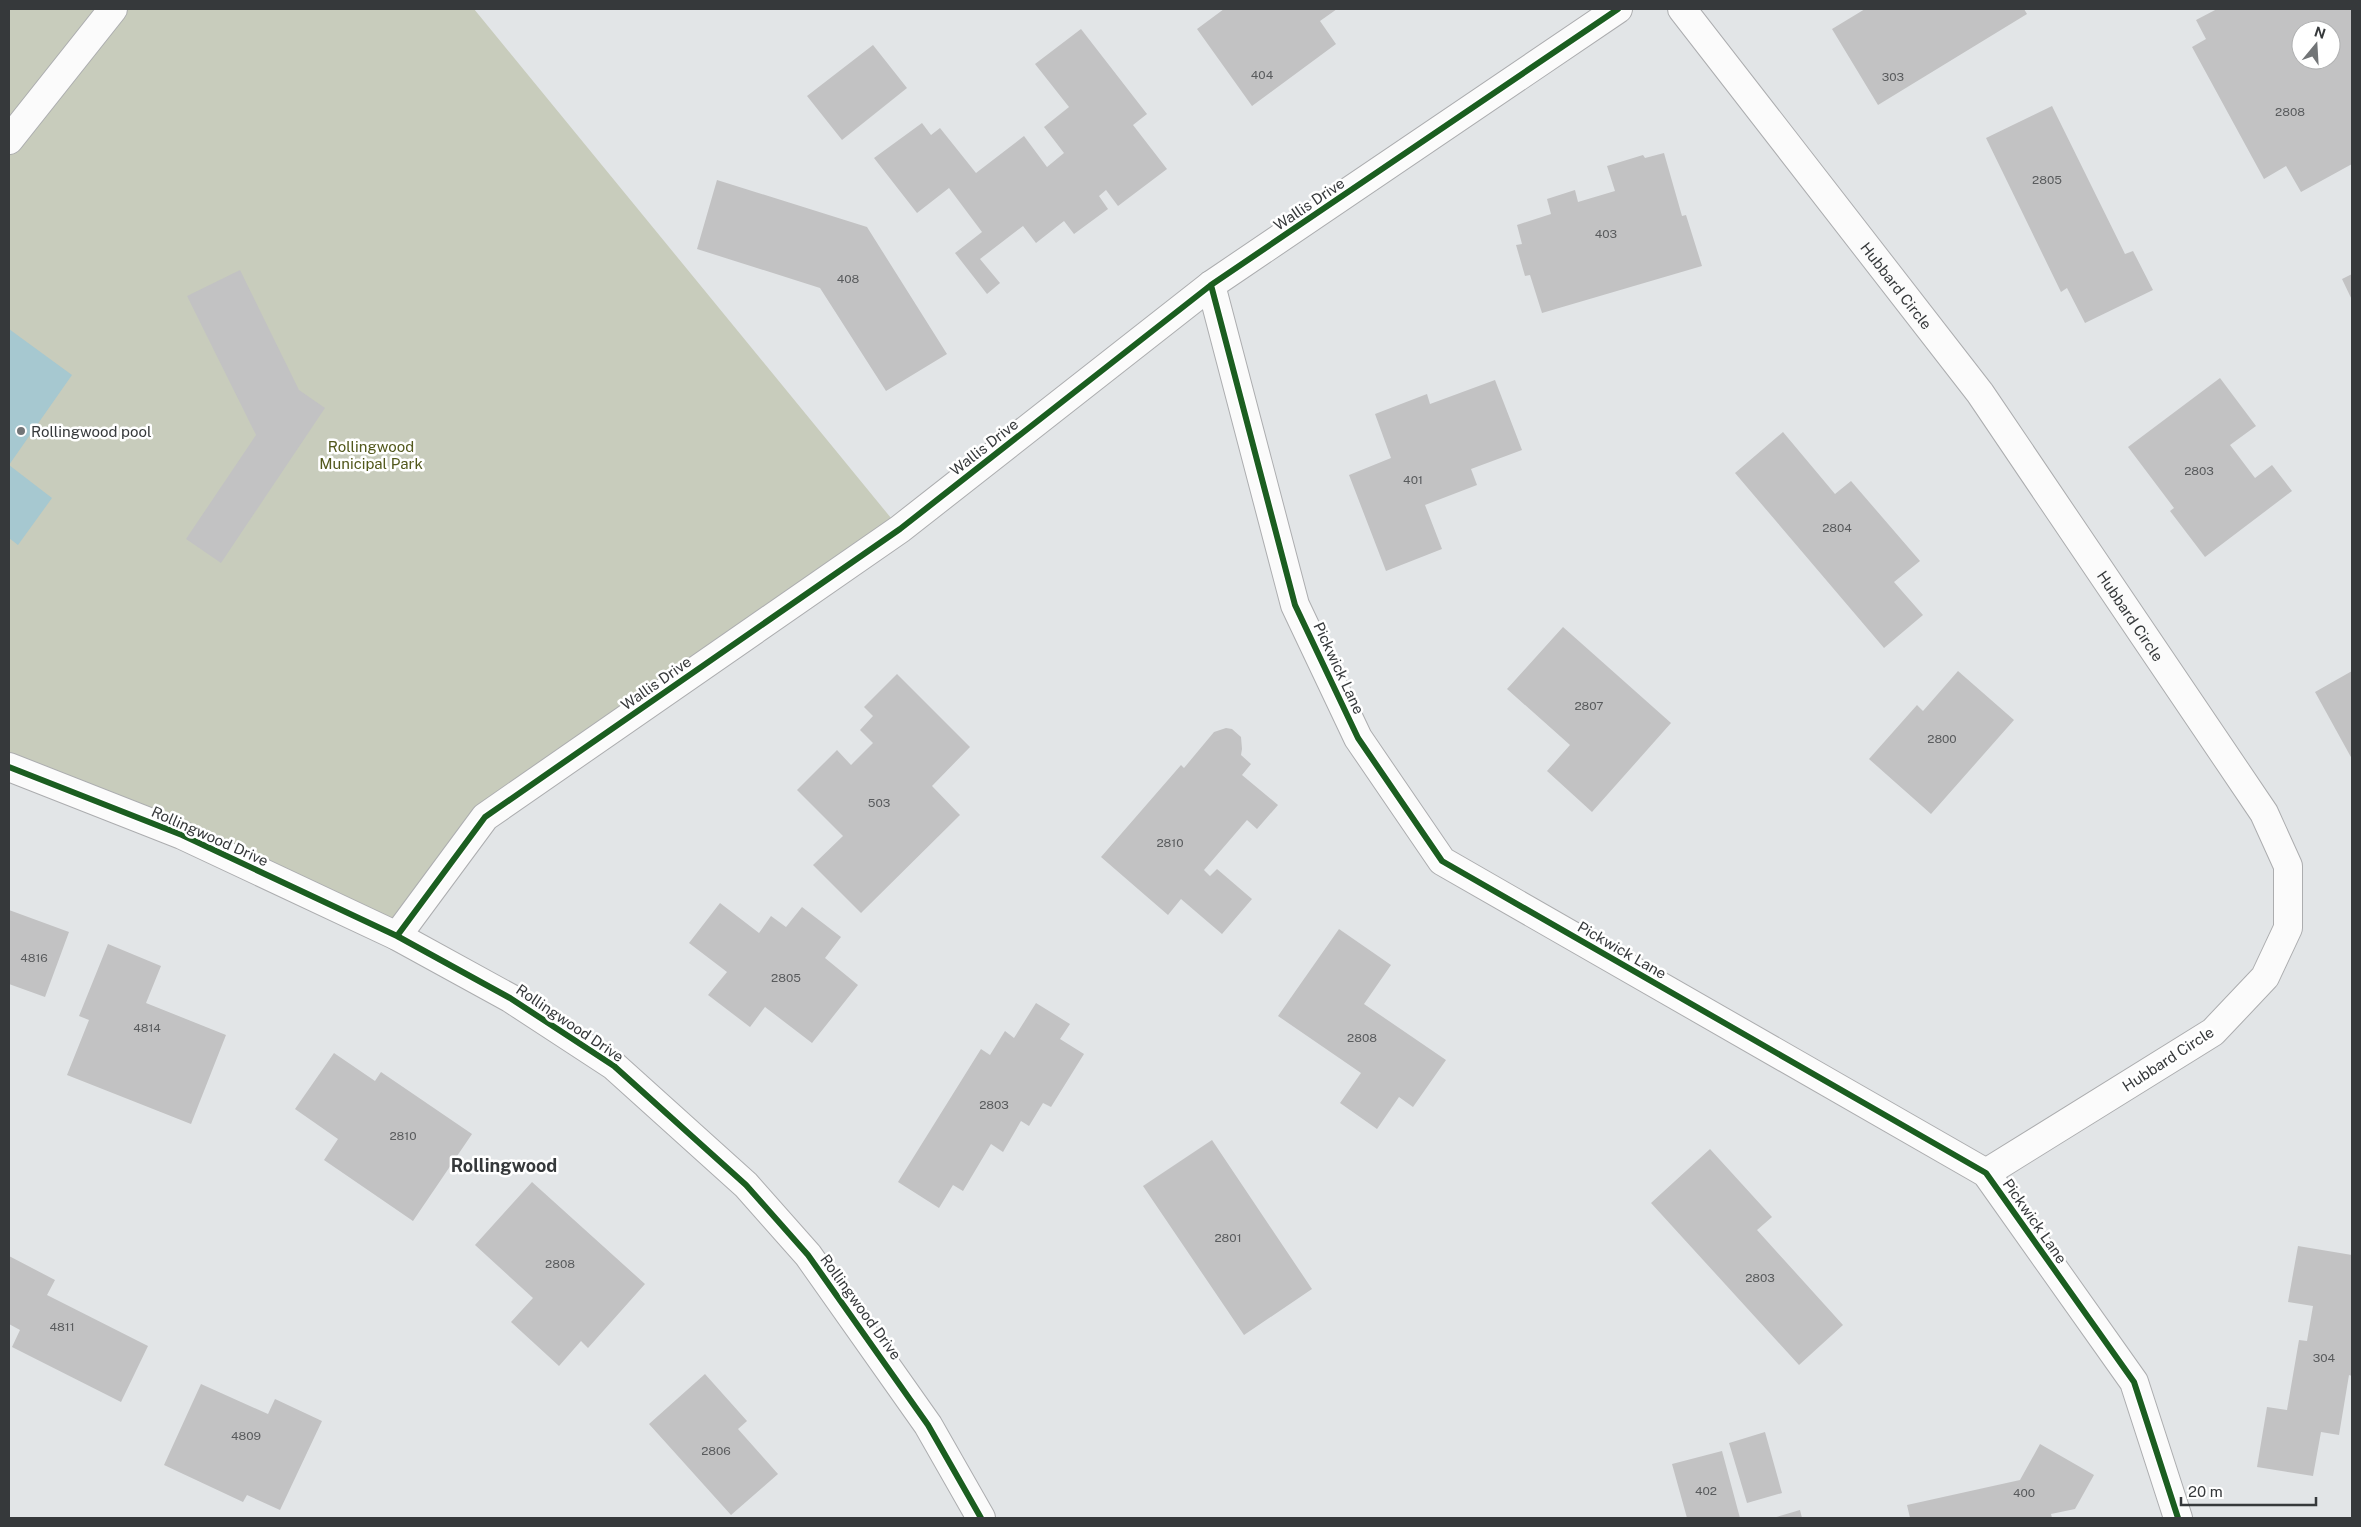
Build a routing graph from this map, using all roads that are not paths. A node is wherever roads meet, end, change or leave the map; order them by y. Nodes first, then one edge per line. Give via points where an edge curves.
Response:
1 (114, 9) edge
2 (1618, 9) edge
3 (1682, 9) edge
4 (9, 140) edge
5 (1211, 285) junction
6 (9, 767) edge
7 (397, 936) junction
8 (1986, 1174) junction
9 (980, 1518) edge
10 (2178, 1518) edge

1 - 4 street
2 - 5 street, Wallis Drive
3 - 8 street, Hubbard Circle via 1980,392 2264,813 2288,866 2288,928 2265,977 2213,1032
5 - 7 street, Wallis Drive via 900,529 485,817
5 - 8 street, Pickwick Lane via 1295,605 1358,738 1442,860
6 - 7 street, Rollingwood Drive via 182,835
7 - 9 street, Rollingwood Drive via 510,998 614,1066 746,1185 808,1255 879,1352 928,1424
8 - 10 street, Pickwick Lane via 2134,1382

